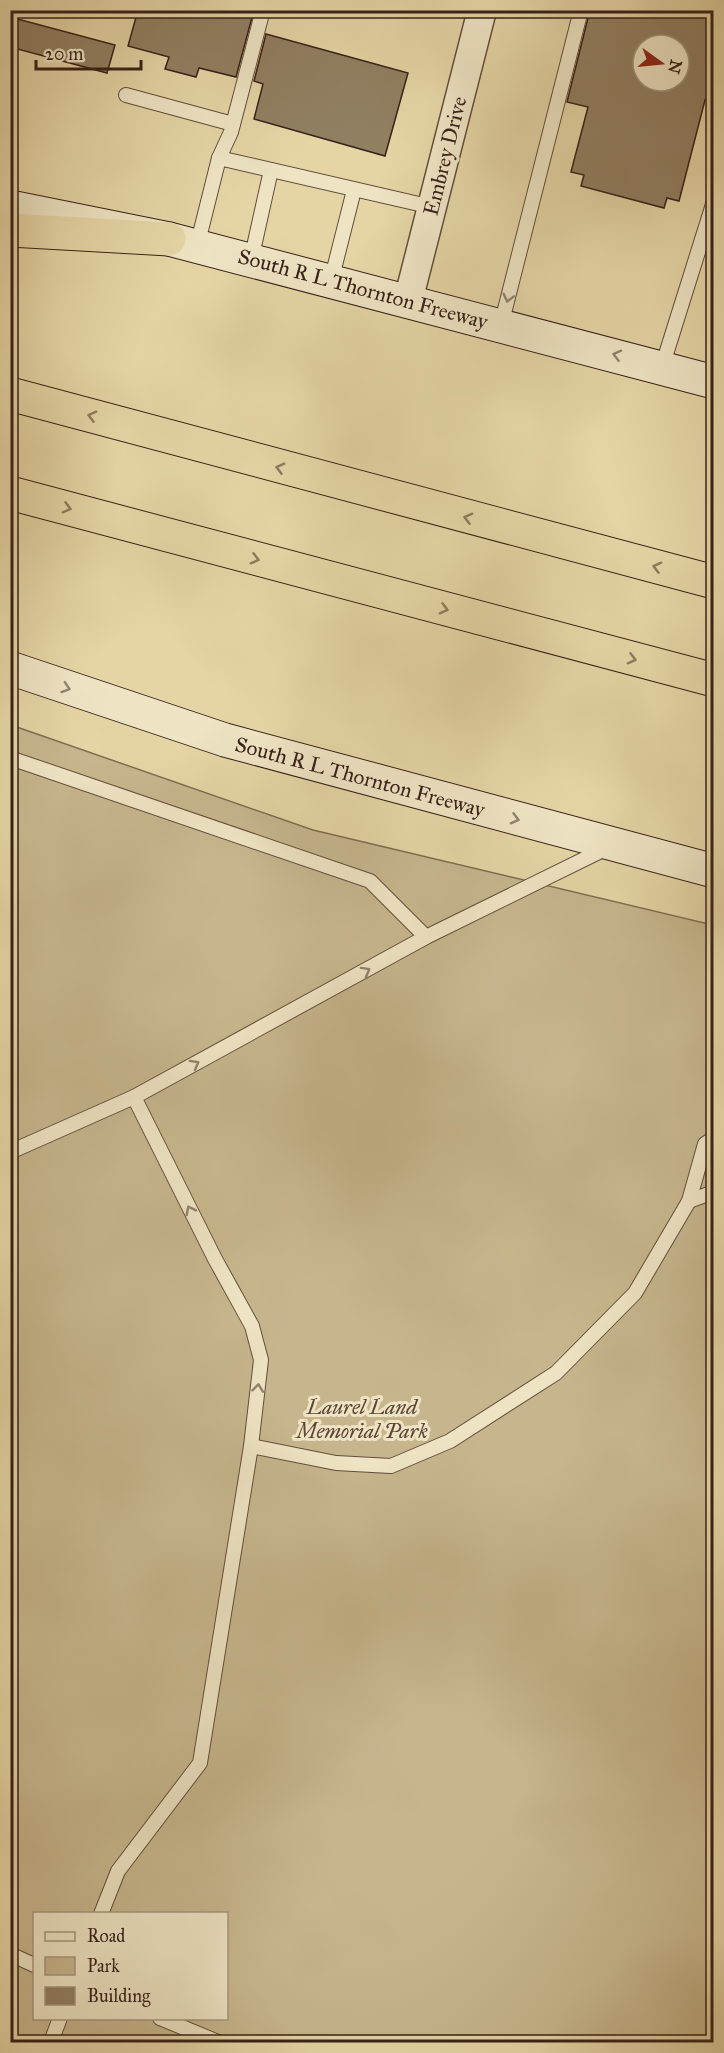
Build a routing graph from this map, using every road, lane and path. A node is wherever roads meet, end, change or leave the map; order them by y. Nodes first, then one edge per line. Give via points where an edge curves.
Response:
1 (263, 10) edge
2 (482, 10) edge
3 (581, 10) edge
4 (126, 95) dead end
5 (233, 124) junction
6 (219, 158) junction
7 (271, 170) junction
8 (354, 190) junction
9 (714, 201) edge
10 (10, 207) edge
11 (432, 207) junction
12 (10, 231) edge
13 (183, 242) junction
14 (251, 260) junction
15 (331, 281) junction
16 (408, 302) junction
17 (501, 326) junction
18 (662, 367) junction
19 (714, 382) edge
20 (10, 394) edge
21 (10, 493) edge
22 (714, 582) edge
23 (10, 668) edge
24 (714, 680) edge
25 (10, 758) edge
26 (613, 845) junction
27 (714, 871) edge
28 (426, 937) junction
29 (134, 1097) junction
30 (714, 1138) edge
31 (10, 1152) edge
32 (714, 1192) edge
33 (689, 1201) junction
34 (251, 1446) junction
35 (102, 1912) edge
36 (10, 1954) edge
37 (33, 1965) edge
38 (60, 2020) edge
39 (162, 2020) edge
40 (51, 2043) edge
41 (218, 2043) edge

1 - 5 lane
2 - 11 street, Embrey Drive
3 -> 17 lane
4 - 5 lane
5 - 6 lane
6 - 7 lane
6 - 13 lane
7 - 8 lane
7 - 14 lane
8 - 11 lane
8 - 15 lane
9 - 18 lane
10 - 13 main road, South R L Thornton Freeway
11 - 16 street, Embrey Drive
12 - 13 highway
13 - 14 main road, South R L Thornton Freeway
14 - 15 main road, South R L Thornton Freeway
15 - 16 main road, South R L Thornton Freeway
16 - 17 main road, South R L Thornton Freeway
18 -> 17 main road, South R L Thornton Freeway
18 - 19 main road, South R L Thornton Freeway
22 -> 20 highway
21 -> 24 highway
23 -> 26 main road, South R L Thornton Freeway via 225,740
25 - 28 lane via 370,881
26 - 27 main road, South R L Thornton Freeway
26 - 28 lane
29 -> 28 lane
29 - 31 lane
34 -> 29 lane via 261,1360 252,1326
30 - 33 lane via 705,1144
32 - 33 lane
33 - 34 lane via 635,1293 556,1373 450,1441 391,1466 336,1463
34 - 35 lane via 200,1763 118,1871
36 - 37 lane
38 - 40 lane
39 - 41 lane

